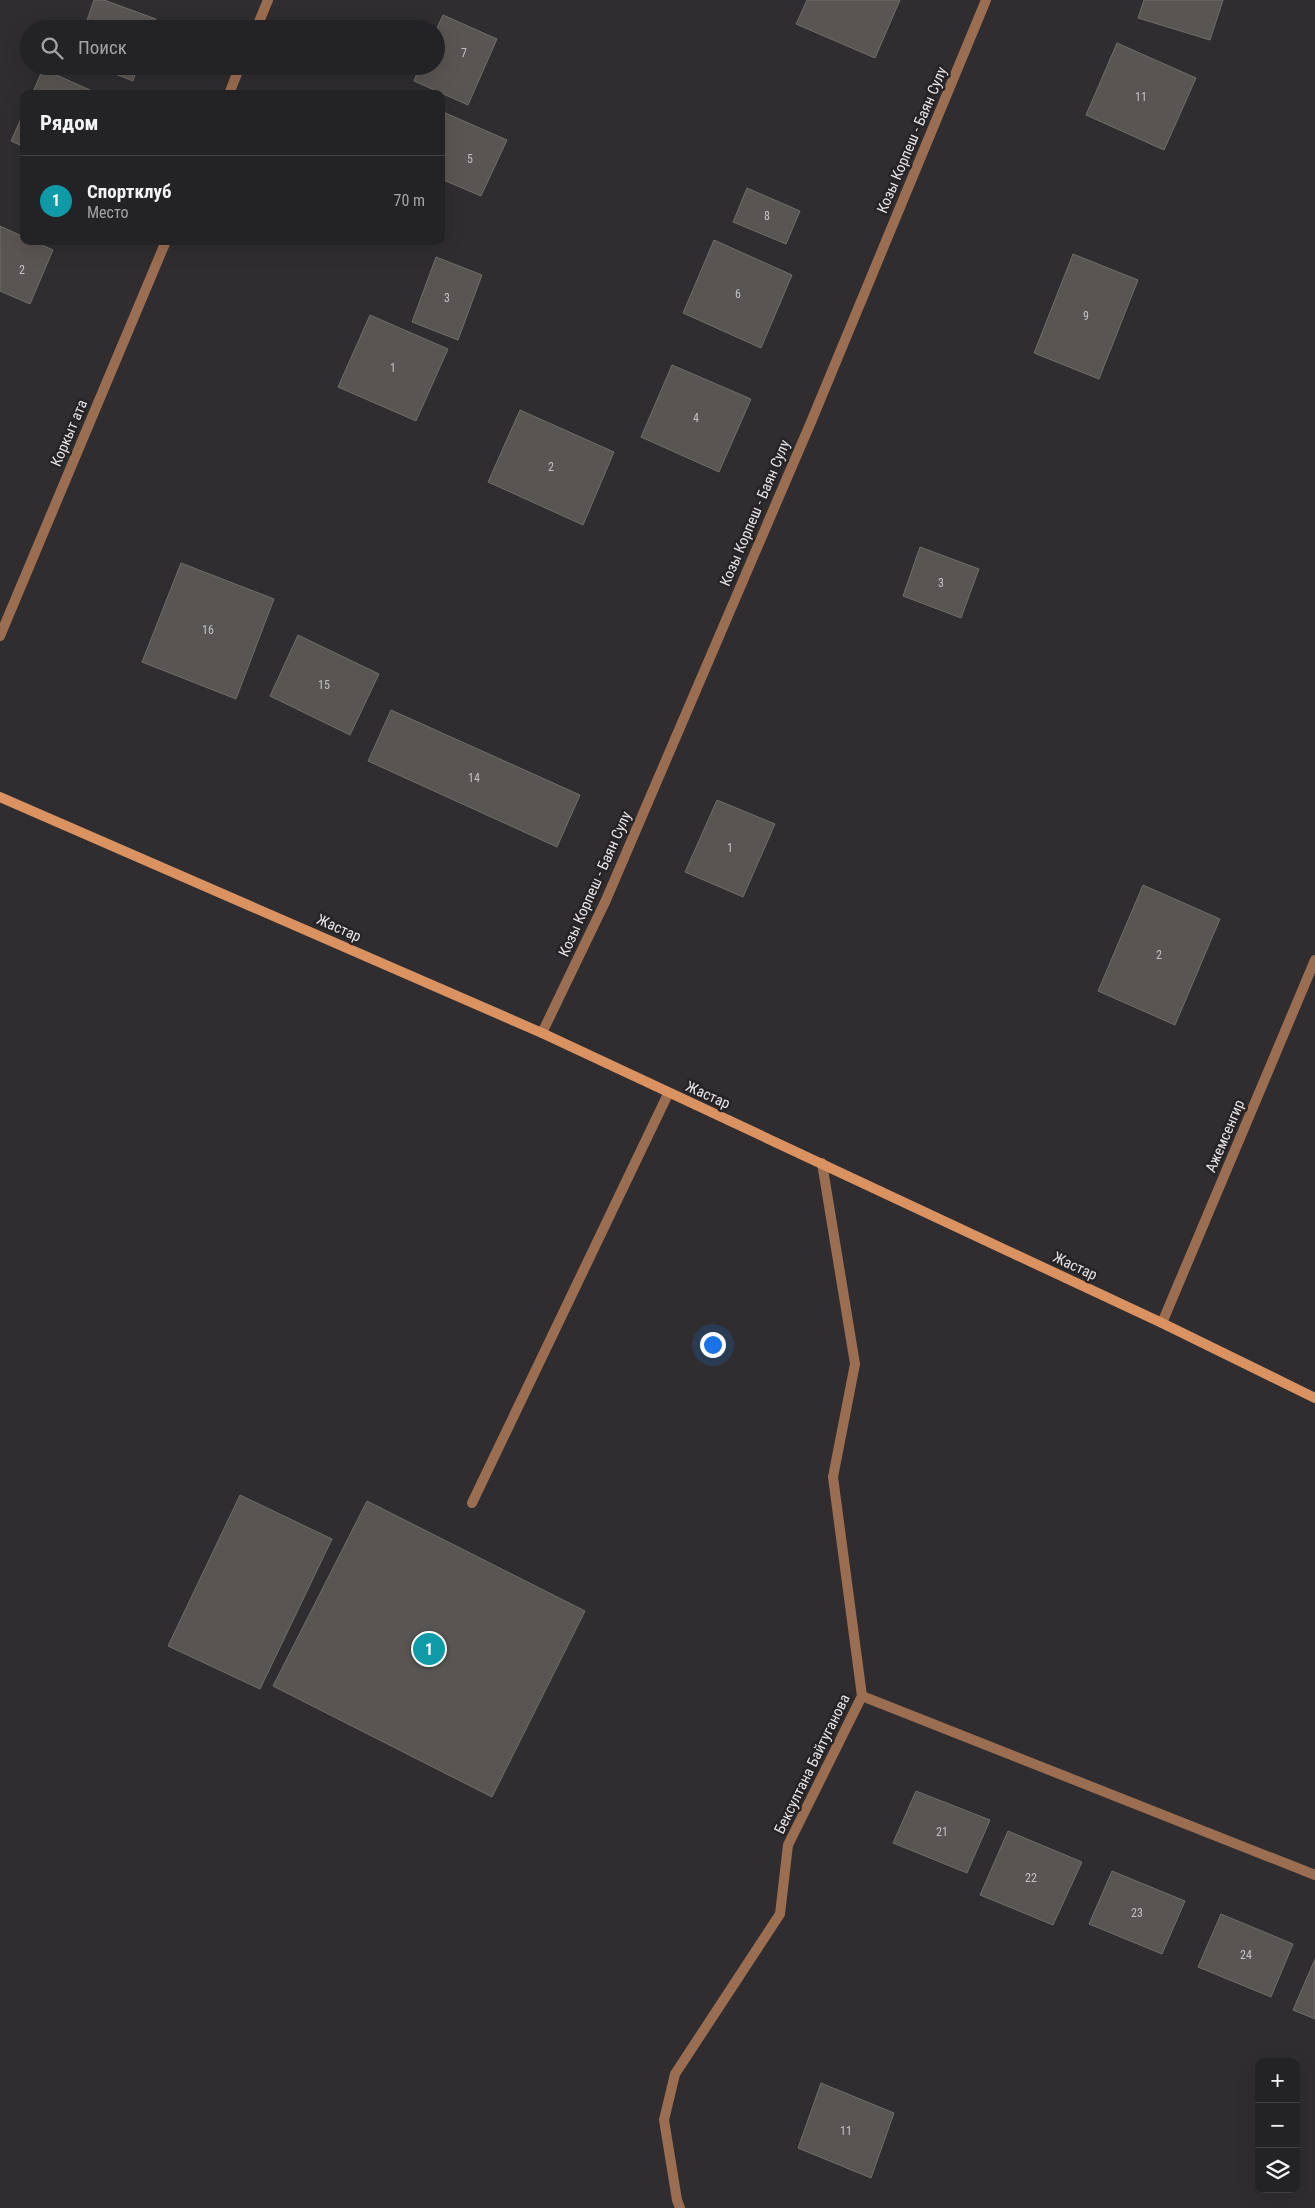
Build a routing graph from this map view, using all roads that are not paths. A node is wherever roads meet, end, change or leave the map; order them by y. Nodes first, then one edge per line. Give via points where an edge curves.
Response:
1 (268, 0) edge
2 (986, 0) edge
3 (260, 20) edge
4 (236, 75) edge
5 (231, 90) edge
6 (164, 245) edge
7 (0, 636) edge
8 (0, 797) edge
9 (1315, 960) edge
10 (542, 1033) junction
11 (668, 1094) junction
12 (822, 1163) junction
13 (1162, 1324) junction
14 (1315, 1398) edge
15 (472, 1503) dead end
16 (862, 1696) junction
17 (1315, 1875) edge
18 (680, 2208) edge

1 - 3 street
2 - 10 street, Козы Корпеш - Баян Сулу via 811,422 606,900
4 - 5 street
6 - 7 street, Коркыт ата
8 - 10 street, Жастар
9 - 13 street, Ажемсенгир
10 - 11 street, Жастар
11 - 12 street, Жастар
11 - 15 street
12 - 13 street, Жастар
12 - 16 street via 855,1364 833,1476
13 - 14 street, Жастар
16 - 17 street, Бексултана Байтуганова
16 - 18 street, Бексултана Байтуганова via 788,1845 780,1914 675,2074 664,2120

